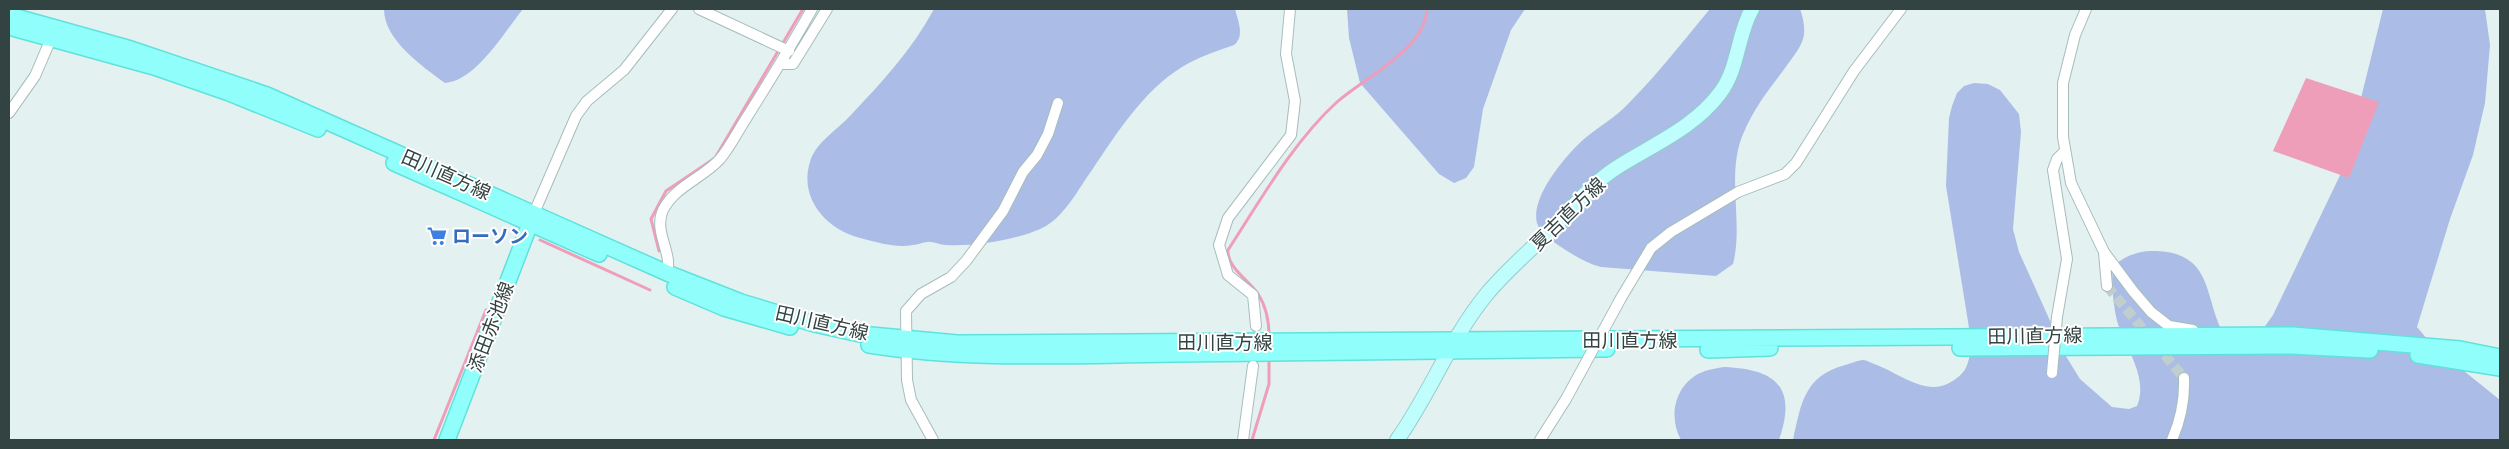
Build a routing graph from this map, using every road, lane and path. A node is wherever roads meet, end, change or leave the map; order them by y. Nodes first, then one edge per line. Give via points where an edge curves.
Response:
1 (672, 9) edge
2 (699, 9) edge
3 (812, 9) edge
4 (827, 9) edge
5 (1290, 9) edge
6 (1752, 9) edge
7 (1901, 9) edge
8 (2086, 9) edge
9 (9, 15) edge
10 (9, 27) edge
11 (53, 34) junction
12 (783, 48) junction
13 (780, 64) junction
14 (1058, 103) dead end
15 (9, 113) edge
16 (2065, 151) junction
17 (532, 219) junction
18 (2104, 252) junction
19 (666, 273) junction
20 (2107, 286) tunnel mouth
21 (1256, 326) dead end
22 (2216, 334) junction
23 (908, 345) junction
24 (1452, 346) junction
25 (2500, 357) edge
26 (1253, 366) dead end
27 (2500, 368) edge
28 (2052, 373) dead end
29 (2184, 378) tunnel mouth
30 (446, 440) edge
31 (933, 440) edge
32 (1243, 440) edge
33 (1397, 440) edge
34 (1540, 440) edge
35 (2172, 440) edge

1 - 17 street via 624,70 587,101 576,116
2 - 12 street
3 - 12 street
4 - 13 street via 793,64
5 - 21 street via 1286,54 1295,101 1291,135 1228,218 1219,246 1228,275 1252,295
6 - 24 main road, 夏吉直方線 via 1731,78 1706,110 1615,169 1582,196 1486,295
7 - 34 street, bridge via 1854,71 1796,163 1785,174 1738,192 1670,232 1652,248
8 - 16 street via 2063,83
9 - 11 main road, 田川直方線
10 - 11 main road, 田川直方線
11 - 15 street via 35,76
11 - 17 main road, 田川直方線 via 229,93
12 - 13 street
13 - 19 street via 720,159 675,194 664,208 660,230 669,264
14 - 23 street via 1048,134 1037,155 1022,172 1003,211 951,277 921,294 906,311
16 - 18 street via 2071,182
16 - 28 street, bridge via 2053,170 2068,259 2057,317
17 - 19 main road, 田川直方線
17 - 23 main road, 田川直方線 via 733,311 826,337
17 - 30 main road, 添田赤池線
18 - 20 street
18 - 22 street via 2151,312 2169,326
19 - 23 main road, 田川直方線 via 741,302 814,324
22 - 24 main road, 田川直方線
22 - 25 main road, 田川直方線 via 2358,339 2460,349
23 - 24 main road, 田川直方線 via 952,354 1084,355
23 - 31 street via 907,380 911,400
24 - 27 main road, 田川直方線 via 2292,346 2400,352
24 - 33 main road, 夏吉直方線
26 - 32 street
29 - 35 street via 2185,398

